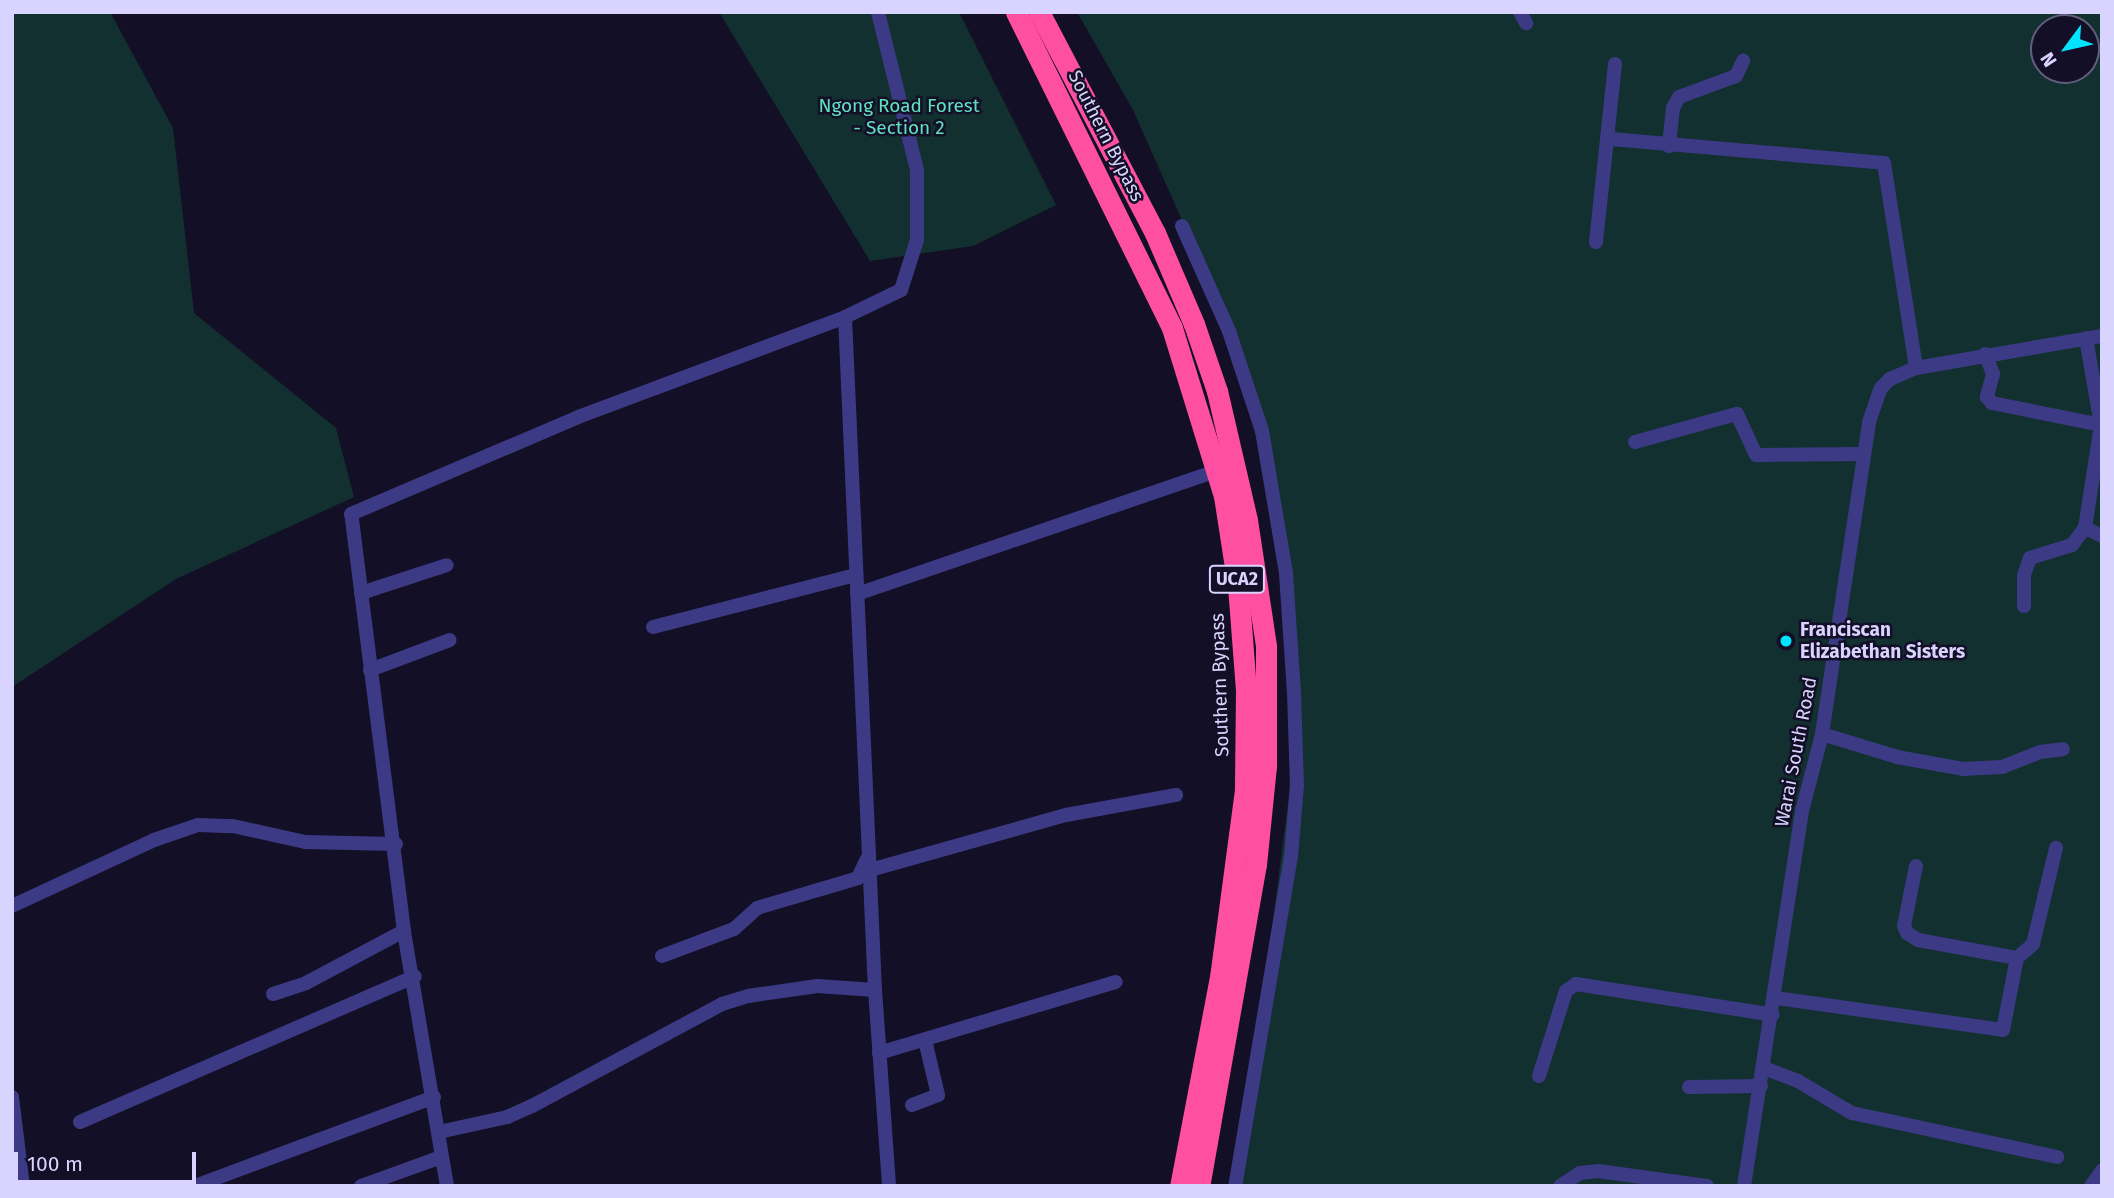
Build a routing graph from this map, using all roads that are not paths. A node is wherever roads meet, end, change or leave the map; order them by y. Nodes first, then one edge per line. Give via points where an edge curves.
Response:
1 (878, 12) edge
2 (1016, 12) edge
3 (1039, 12) edge
4 (1743, 61) dead end
5 (1615, 64) dead end
6 (1611, 139) junction
7 (1669, 146) junction
8 (1182, 226) dead end
9 (1596, 242) dead end
10 (845, 317) junction
11 (2102, 336) edge
12 (2086, 338) junction
13 (1985, 354) junction
14 (1916, 368) junction
15 (2101, 425) edge
16 (1635, 442) dead end
17 (1864, 454) junction
18 (1217, 471) junction
19 (2085, 528) junction
20 (2102, 536) edge
21 (447, 565) dead end
22 (856, 575) junction
23 (361, 593) junction
24 (858, 594) junction
25 (2024, 606) dead end
26 (653, 627) dead end
27 (450, 640) dead end
28 (370, 670) junction
29 (1822, 734) junction
30 (2063, 749) dead end
31 (1176, 795) dead end
32 (396, 844) junction
33 (2056, 848) dead end
34 (869, 855) junction
35 (1916, 866) dead end
36 (870, 870) junction
37 (12, 906) edge
38 (404, 931) junction
39 (662, 956) dead end
40 (2017, 958) junction
41 (415, 976) junction
42 (1115, 982) dead end
43 (875, 990) junction
44 (274, 994) dead end
45 (1776, 998) junction
46 (1773, 1015) junction
47 (925, 1040) junction
48 (879, 1054) junction
49 (1764, 1068) junction
50 (1539, 1076) dead end
51 (1761, 1086) junction
52 (1689, 1087) dead end
53 (12, 1097) edge
54 (434, 1097) junction
55 (912, 1105) dead end
56 (80, 1122) dead end
57 (439, 1132) junction
58 (441, 1157) junction
59 (2057, 1157) dead end
60 (2102, 1170) edge
61 (23, 1186) edge
62 (195, 1186) edge
63 (361, 1186) edge
64 (447, 1186) edge
65 (889, 1186) edge
66 (1180, 1186) edge
67 (1199, 1186) edge
68 (1234, 1186) edge
69 (1560, 1186) edge
70 (1707, 1186) edge
71 (1744, 1186) edge
72 (2091, 1186) edge

1 - 10 street via 914,146 917,240 901,289
2 - 18 highway, Southern Bypass / UCA2 via 1153,281 1199,405
3 - 67 highway, Southern Bypass / UCA2 via 1155,233 1194,324 1217,391 1247,520 1266,646 1266,766 1256,864
4 - 7 street via 1736,76 1679,97 1673,108
5 - 6 street
6 - 7 street
6 - 9 street
7 - 14 street via 1884,163
8 - 68 street via 1229,331 1262,431 1286,573 1294,692 1297,785 1291,856
10 - 22 street
10 - 23 street via 578,417 354,510 350,522
11 - 12 street, Warai South Road
12 - 13 street, Warai South Road
12 - 15 street
13 - 14 street, Warai South Road
13 - 15 street via 1993,374 1987,397 1992,403
14 - 17 street, Warai South Road via 1881,388
15 - 19 street
16 - 17 street via 1737,414 1756,455
17 - 29 street, Warai South Road
18 - 24 street
18 - 66 highway, Southern Bypass / UCA2 via 1238,586 1246,690 1245,790 1220,977
19 - 20 street
19 - 25 street via 2071,545 2030,558 2024,575
21 - 23 street
22 - 24 street
22 - 26 street
23 - 28 street
24 - 34 street
27 - 28 street
28 - 32 street
29 - 30 street via 1897,757 1963,769 2002,768 2040,752
29 - 45 street, Warai South Road via 1802,811
31 - 36 street via 1066,815
32 - 37 street via 305,842 243,828 198,825 154,840
32 - 38 street
33 - 40 street via 2033,944
34 - 36 street
34 - 39 street via 858,878 757,908 734,929
35 - 40 street via 1904,926 1907,933 1918,940
36 - 43 street
38 - 41 street
38 - 44 street via 306,983
40 - 45 street via 2006,1027 2000,1031
41 - 54 street via 421,1045
41 - 56 street
42 - 47 street
43 - 48 street
43 - 57 street via 817,986 722,1004 532,1106 507,1117
45 - 46 street, Warai South Road
46 - 49 street, Warai South Road
46 - 50 street via 1576,984 1566,991
47 - 48 street
47 - 55 street via 938,1095
48 - 65 street
49 - 51 street, Warai South Road
49 - 59 street via 1798,1081 1852,1113
51 - 52 street
51 - 71 street, Warai South Road
53 - 61 street
54 - 57 street
54 - 62 street
57 - 58 street
58 - 63 street
58 - 64 street
60 - 72 street
69 - 70 street via 1580,1173 1598,1171

